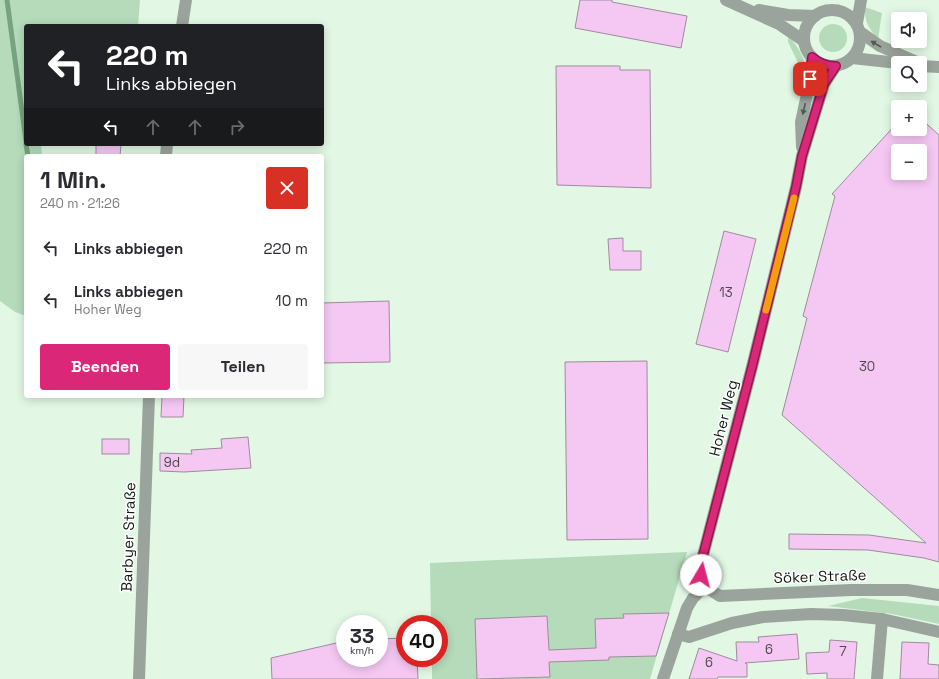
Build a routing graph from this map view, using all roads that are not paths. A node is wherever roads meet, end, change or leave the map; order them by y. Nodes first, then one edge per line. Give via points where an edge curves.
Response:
1 (186, 0) edge
2 (842, 0) edge
3 (861, 0) edge
4 (731, 2) edge
5 (833, 9) junction
6 (815, 16) junction
7 (182, 24) edge
8 (858, 28) junction
9 (804, 41) junction
10 (902, 56) edge
11 (812, 57) junction
12 (852, 58) junction
13 (891, 62) edge
14 (836, 66) junction
15 (927, 66) edge
16 (939, 67) edge
17 (802, 156) junction
18 (149, 398) edge
19 (705, 586) junction
20 (939, 595) edge
21 (882, 619) junction
22 (939, 632) edge
23 (678, 634) junction
24 (139, 679) edge
25 (663, 679) edge
26 (877, 679) edge

1 - 7 street
2 - 5 street
3 - 8 street
4 - 6 street via 788,15
4 - 9 street via 779,24
5 - 6 street
5 - 8 street via 851,16
6 - 9 street via 806,27
10 -> 8 street via 873,43
8 - 12 street via 859,46
9 - 11 street
11 - 14 street via 819,63
11 -> 17 street, Hoher Weg via 811,76 801,122
12 - 13 street
12 - 14 street
14 - 17 street, Hoher Weg via 824,84
15 - 16 street
17 - 19 street, Hoher Weg via 752,367 701,563 701,575
18 - 24 street, Barbyer Straße
19 - 20 street, Söker Straße via 720,596 851,590 907,590
19 - 23 street via 687,608
21 - 22 street
21 - 23 street via 844,615 781,615 732,624 689,637
21 - 26 street
23 - 25 street

